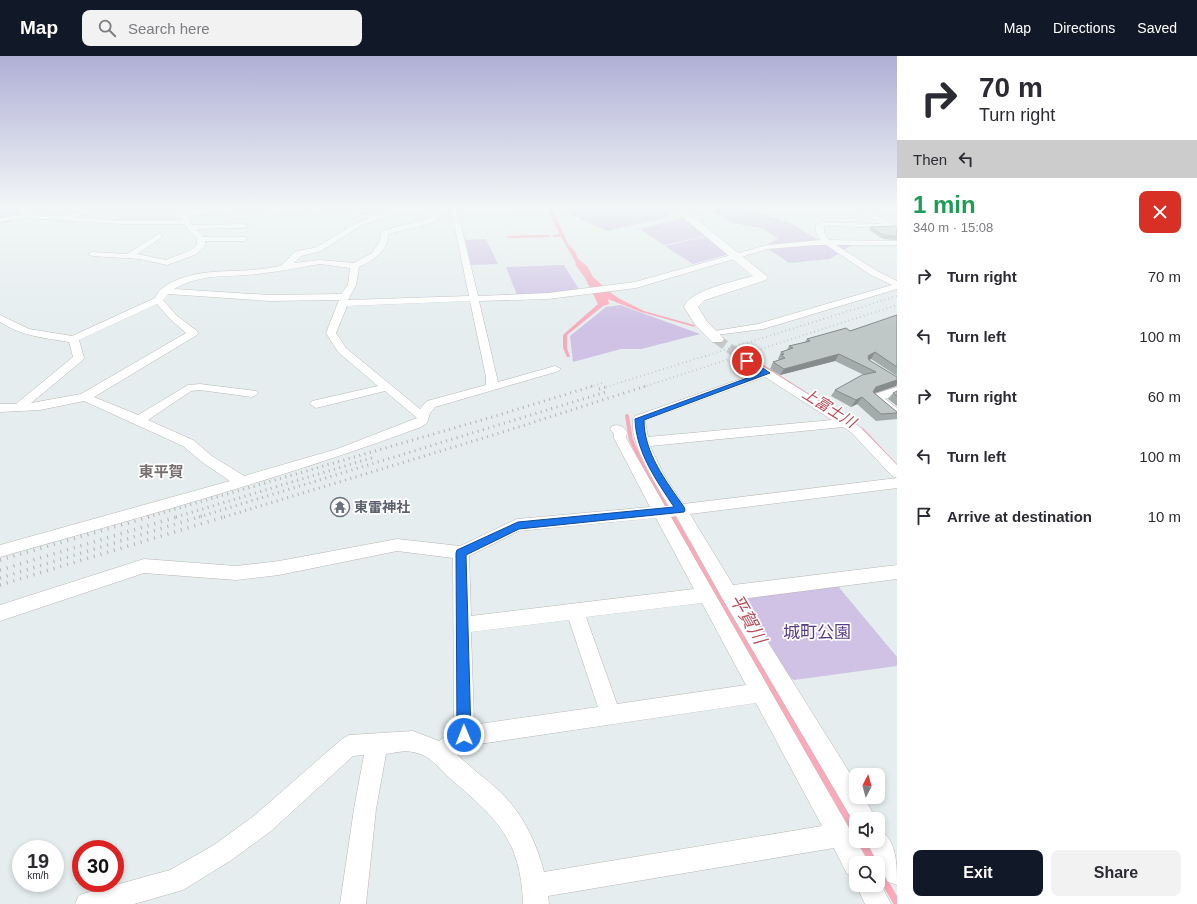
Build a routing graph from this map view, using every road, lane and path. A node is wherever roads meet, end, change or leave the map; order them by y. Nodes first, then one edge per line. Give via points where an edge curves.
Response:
1 (140, 249) edge
2 (198, 249) edge
3 (319, 249) edge
4 (379, 249) edge
5 (463, 249) edge
6 (727, 249) edge
7 (766, 249) edge
8 (836, 249) edge
9 (92, 254) dead end
10 (129, 256) junction
11 (736, 256) junction
12 (167, 264) junction
13 (286, 266) junction
14 (356, 266) junction
15 (191, 278) junction
16 (897, 285) edge
17 (164, 292) junction
18 (474, 299) junction
19 (158, 300) junction
20 (343, 300) junction
21 (0, 318) edge
22 (715, 337) joint
23 (73, 339) junction
24 (747, 361) tunnel mouth
25 (555, 369) dead end
26 (773, 374) junction
27 (492, 387) junction
28 (386, 388) junction
29 (892, 388) edge
30 (252, 393) dead end
31 (84, 397) junction
32 (316, 404) dead end
33 (20, 406) junction
34 (0, 408) edge
35 (897, 414) edge
36 (423, 418) junction
37 (139, 420) junction
38 (845, 423) junction
39 (616, 429) dead end
40 (643, 442) junction
41 (897, 473) edge
42 (242, 482) junction
43 (897, 483) edge
44 (680, 510) junction
45 (661, 512) junction
46 (0, 551) edge
47 (461, 553) junction
48 (897, 572) edge
49 (728, 593) junction
50 (707, 595) junction
51 (575, 611) junction
52 (0, 612) edge
53 (462, 625) junction
54 (760, 693) junction
55 (611, 714) junction
56 (464, 730) junction
57 (377, 743) junction
58 (441, 753) junction
59 (861, 812) edge
60 (840, 835) junction
61 (882, 848) edge
62 (851, 856) edge
63 (897, 873) edge
64 (872, 892) edge
65 (536, 895) edge
66 (88, 904) edge
67 (353, 904) edge
68 (878, 904) edge

1 - 10 street
2 - 12 street
3 - 13 street via 298,254
4 - 14 street via 375,255
5 - 18 street
6 - 11 street
7 - 11 street
8 - 16 street
9 - 10 street
10 - 12 street
11 - 18 street via 636,285 583,293
11 - 22 street via 762,277 700,297 692,302 691,307 701,323
12 - 15 street via 187,273
13 - 14 street via 320,262
13 - 15 street via 259,272 210,273
14 - 20 street via 352,285
15 - 17 street
16 - 22 street via 759,328
17 - 19 street
17 - 20 street
18 - 20 street
18 - 27 street via 492,377
19 - 23 street
19 - 31 street via 173,317 193,333
20 - 28 street via 332,328 333,338 342,350
21 - 23 street via 7,324 32,334
23 - 33 street via 79,358
24 - 26 street
25 - 27 street
26 - 38 street
26 - 40 street via 640,419
27 - 36 street via 431,404 424,412
28 - 32 street
28 - 36 street
29 - 35 street via 876,398
30 - 37 street via 188,388
31 - 33 street via 40,406
31 - 37 street
33 - 34 street
36 - 42 street via 417,424 392,434
37 - 42 street via 188,443
38 - 40 street
38 - 41 street via 866,439
39 - 45 street via 621,432 620,438
40 - 44 street via 658,476
42 - 46 street
43 - 44 street
44 - 45 street
44 - 49 street
45 - 47 street via 518,525
45 - 50 street
47 - 52 street via 397,544 279,568 236,573 144,566
47 - 53 street
48 - 49 street
49 - 59 street
50 - 51 street
50 - 54 street
51 - 53 street
51 - 55 street
53 - 56 street
54 - 55 street
54 - 60 street
55 - 56 street via 479,734
56 - 58 street via 464,735
57 - 58 street via 413,742
57 - 66 street via 349,746 263,823 222,853 174,881
57 - 67 street via 365,809
58 - 65 street via 503,812 524,846
60 - 62 street
60 - 65 street
61 - 63 street
64 - 68 street

